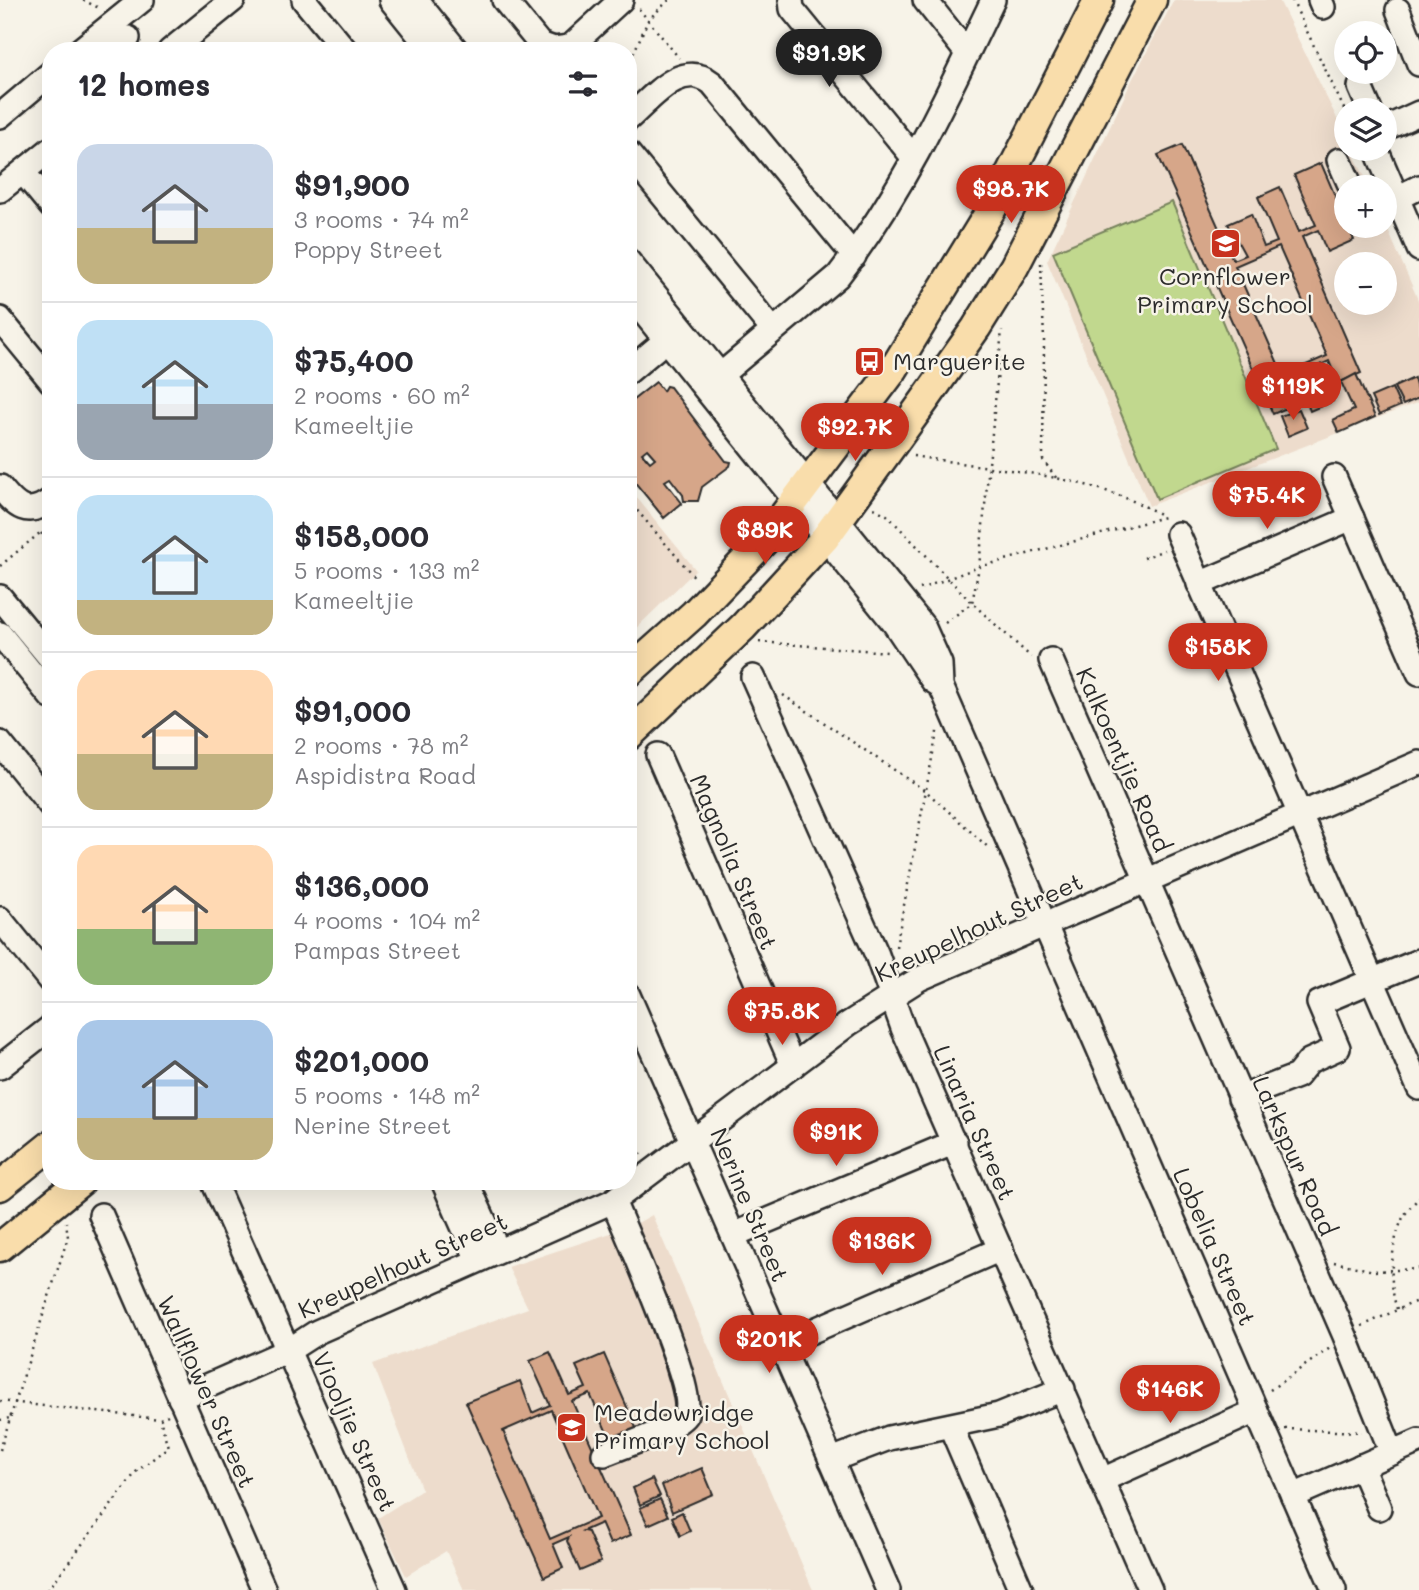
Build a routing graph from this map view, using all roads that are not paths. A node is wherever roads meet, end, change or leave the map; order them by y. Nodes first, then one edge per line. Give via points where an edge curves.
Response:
1 (142, 0) edge
2 (233, 0) edge
3 (304, 0) edge
4 (391, 0) edge
5 (416, 0) edge
6 (504, 0) edge
7 (791, 0) edge
8 (925, 0) edge
9 (993, 0) edge
10 (1099, 0) edge
11 (1152, 0) edge
12 (629, 3) edge
13 (1398, 10) dead end
14 (90, 42) edge
15 (198, 42) edge
16 (339, 42) edge
17 (425, 42) edge
18 (450, 42) edge
19 (538, 42) edge
20 (576, 42) edge
21 (968, 53) junction
22 (1419, 64) edge
23 (42, 81) edge
24 (1360, 87) dead end
25 (1365, 98) edge
26 (637, 111) edge
27 (1419, 113) edge
28 (0, 116) edge
29 (1397, 122) edge
30 (42, 156) edge
31 (913, 157) junction
32 (637, 164) edge
33 (23, 172) junction
34 (1419, 187) edge
35 (1397, 188) edge
36 (0, 190) edge
37 (42, 195) edge
38 (1397, 205) edge
39 (1419, 248) edge
40 (853, 256) junction
41 (637, 274) edge
42 (637, 304) edge
43 (0, 319) edge
44 (772, 329) junction
45 (666, 340) junction
46 (637, 364) edge
47 (42, 370) edge
48 (713, 381) junction
49 (1334, 477) dead end
50 (0, 487) edge
51 (803, 494) junction
52 (42, 506) edge
53 (1352, 518) junction
54 (1178, 534) road end
55 (840, 539) junction
56 (1199, 584) junction
57 (0, 597) edge
58 (0, 634) edge
59 (42, 648) edge
60 (1051, 660) road end
61 (637, 665) edge
62 (1419, 673) edge
63 (753, 677) road end
64 (42, 686) edge
65 (637, 727) edge
66 (0, 743) edge
67 (658, 755) dead end
68 (1419, 764) edge
69 (42, 795) edge
70 (1300, 815) junction
71 (1147, 880) junction
72 (0, 919) edge
73 (1045, 925) junction
74 (1419, 961) edge
75 (42, 971) edge
76 (1372, 982) junction
77 (891, 996) junction
78 (637, 1015) edge
79 (42, 1034) edge
80 (793, 1066) junction
81 (0, 1067) edge
82 (1419, 1088) edge
83 (1240, 1098) junction
84 (693, 1142) junction
85 (955, 1142) junction
86 (42, 1152) edge
87 (637, 1183) edge
88 (0, 1186) edge
89 (70, 1190) edge
90 (217, 1190) edge
91 (448, 1190) edge
92 (469, 1190) edge
93 (628, 1190) edge
94 (613, 1201) junction
95 (101, 1216) dead end
96 (733, 1235) junction
97 (0, 1247) edge
98 (1001, 1249) junction
99 (488, 1255) junction
100 (780, 1345) junction
101 (289, 1350) junction
102 (1063, 1389) junction
103 (180, 1398) junction
104 (1256, 1411) junction
105 (951, 1427) junction
106 (1411, 1449) edge
107 (604, 1454) dead end
108 (831, 1460) junction
109 (1362, 1466) junction
110 (1102, 1480) junction
111 (1293, 1496) junction
112 (1379, 1508) dead end
113 (261, 1589) edge
114 (394, 1590) edge
115 (888, 1590) edge
116 (1021, 1590) edge
117 (1150, 1590) edge
118 (1334, 1590) edge

1 - 14 street
2 - 15 street
3 - 16 street
4 - 17 street
5 - 18 street
6 - 19 street
7 - 31 street via 792,9
8 - 21 street
9 - 21 street
10 - 51 main road via 962,261 893,370
11 - 55 main road via 993,303
12 - 20 street via 619,5
13 - 22 street
21 - 31 street
23 - 28 street
24 - 25 street
26 - 40 street via 677,77 701,74
27 - 29 street
30 - 33 street
31 - 40 street
32 - 44 street
33 - 36 street
33 - 37 street
34 - 35 street
38 - 39 street
40 - 44 street via 838,276
41 - 48 street
42 - 45 street
43 - 47 street
44 - 48 street
45 - 46 street
45 - 48 street
48 - 51 street, Lobelia Street
49 - 53 street
50 - 52 street via 24,510
51 - 55 street, Lobelia Street
51 - 61 main road via 734,575
53 - 56 street
53 - 62 street
54 - 56 street
55 - 65 main road
55 - 73 street, Lobelia Street via 923,626 940,664 941,686
56 - 70 street
57 - 59 street
58 - 64 street
60 - 71 street, Kalkoentjie Road
63 - 77 street, Linaria Street
66 - 69 street
67 - 80 street, Magnolia Street
68 - 70 street, Kreupelhout Street
70 - 71 street, Kreupelhout Street
70 - 76 street
71 - 73 street, Kreupelhout Street
71 - 83 street, Larkspur Road
72 - 75 street
73 - 77 street, Kreupelhout Street via 919,979
73 - 104 street, Lobelia Street
74 - 76 street
76 - 82 street
76 - 83 street via 1318,1003 1338,1048 1309,1061 1297,1076
77 - 80 street, Kreupelhout Street
77 - 85 street, Linaria Street
78 - 84 street, Nerine Street
79 - 81 street
80 - 84 street, Kreupelhout Street
83 - 106 street, Larkspur Road via 1314,1266
84 - 87 street, Kreupelhout Street
84 - 96 street, Nerine Street
85 - 96 street
85 - 98 street, Linaria Street
86 - 88 main road
89 - 97 main road
90 - 101 street, Viooljie Street
91 - 99 street
92 - 99 street
93 - 94 street, Kreupelhout Street
94 - 99 street, Kreupelhout Street
94 - 107 street via 678,1365 688,1408 680,1421
95 - 103 street, Wallflower Street
96 - 100 street, Nerine Street
98 - 100 street
98 - 102 street, Linaria Street
99 - 101 street, Kreupelhout Street via 317,1332
100 - 108 street, Nerine Street
101 - 103 street, Kreupelhout Street
101 - 114 street, Viooljie Street
102 - 105 street via 999,1415
102 - 110 street, Linaria Street
103 - 113 street, Wallflower Street
104 - 110 street
104 - 111 street, Lobelia Street
105 - 108 street via 889,1438
105 - 116 street
106 - 109 street
108 - 115 street, Nerine Street
109 - 111 street
109 - 112 street
110 - 117 street, Linaria Street
111 - 118 street, Lobelia Street

